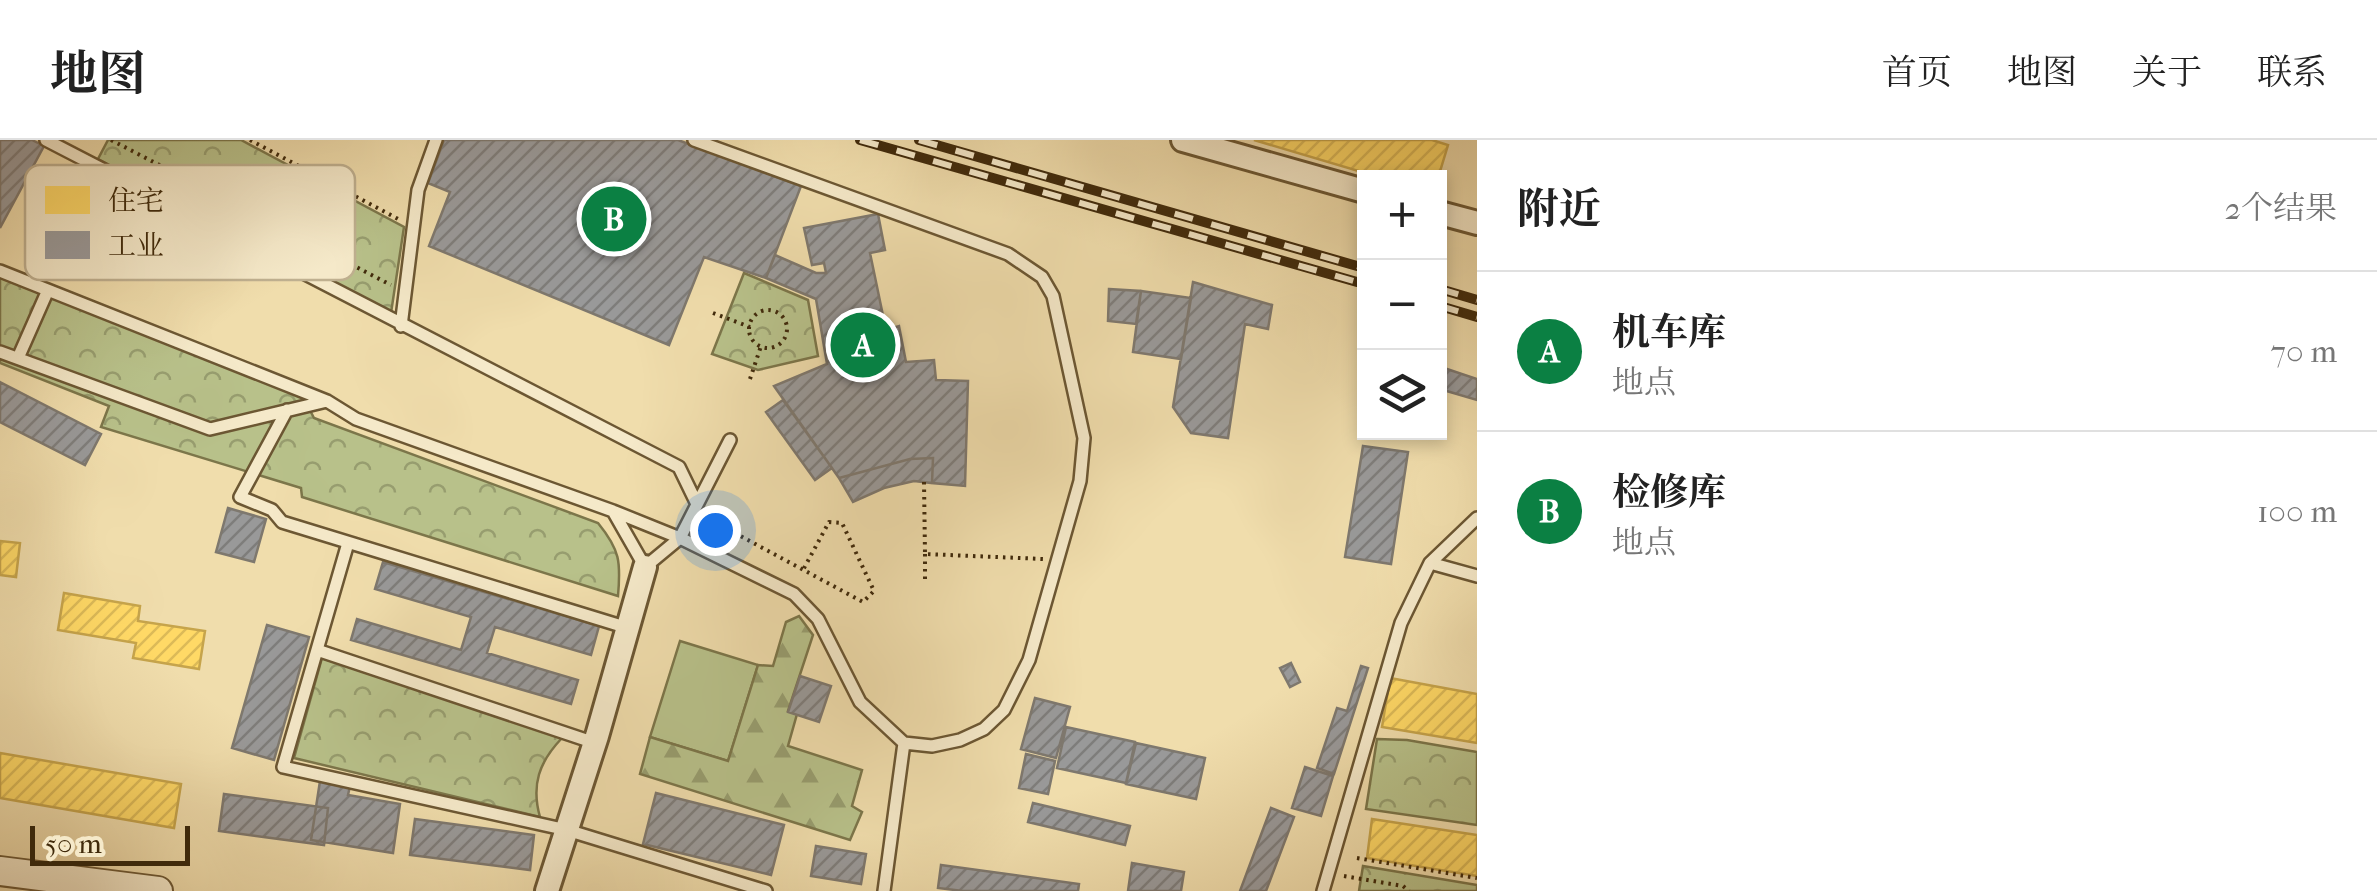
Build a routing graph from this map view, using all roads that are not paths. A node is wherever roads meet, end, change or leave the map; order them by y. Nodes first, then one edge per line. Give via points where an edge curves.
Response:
1 (46, 140) edge
2 (436, 140) edge
3 (694, 140) edge
4 (1184, 140) edge
5 (94, 165) edge
6 (1357, 189) edge
7 (1447, 214) edge
8 (1477, 223) edge
9 (0, 271) edge
10 (313, 280) edge
11 (48, 290) junction
12 (401, 326) junction
13 (0, 352) edge
14 (18, 358) junction
15 (327, 401) junction
16 (287, 410) junction
17 (730, 440) dead end
18 (696, 502) junction
19 (613, 510) junction
20 (1477, 518) edge
21 (680, 538) junction
22 (348, 542) junction
23 (1430, 563) junction
24 (645, 567) junction
25 (1477, 576) edge
26 (628, 628) junction
27 (317, 650) junction
28 (904, 742) junction
29 (595, 743) junction
30 (567, 830) junction
31 (0, 870) edge
32 (158, 891) edge
33 (547, 891) edge
34 (766, 891) edge
35 (884, 891) edge
36 (1323, 891) edge

1 - 5 lane
2 - 12 lane via 418,190
3 - 28 lane via 1008,254 1042,276 1052,296 1084,438 1080,481 1029,660 1004,710 984,729 932,746
4 - 6 street
7 - 8 street
9 - 11 lane
10 - 12 lane
11 - 14 lane
11 - 15 lane
12 - 18 lane via 679,467
13 - 14 lane
14 - 16 lane via 210,429
15 - 16 lane
15 - 19 lane via 356,419
16 - 22 lane via 240,497 272,510 282,522
17 - 18 lane
18 - 21 lane
19 - 21 lane
19 - 24 lane
20 - 23 lane
21 - 24 lane
21 - 28 lane via 794,594 818,619 860,702
22 - 26 lane
22 - 27 lane
23 - 25 lane
23 - 36 lane via 1401,622
24 - 26 street
26 - 29 street
27 - 29 lane
27 - 30 lane via 282,767
28 - 35 lane
29 - 30 street
30 - 33 street
30 - 34 lane
31 - 32 street

